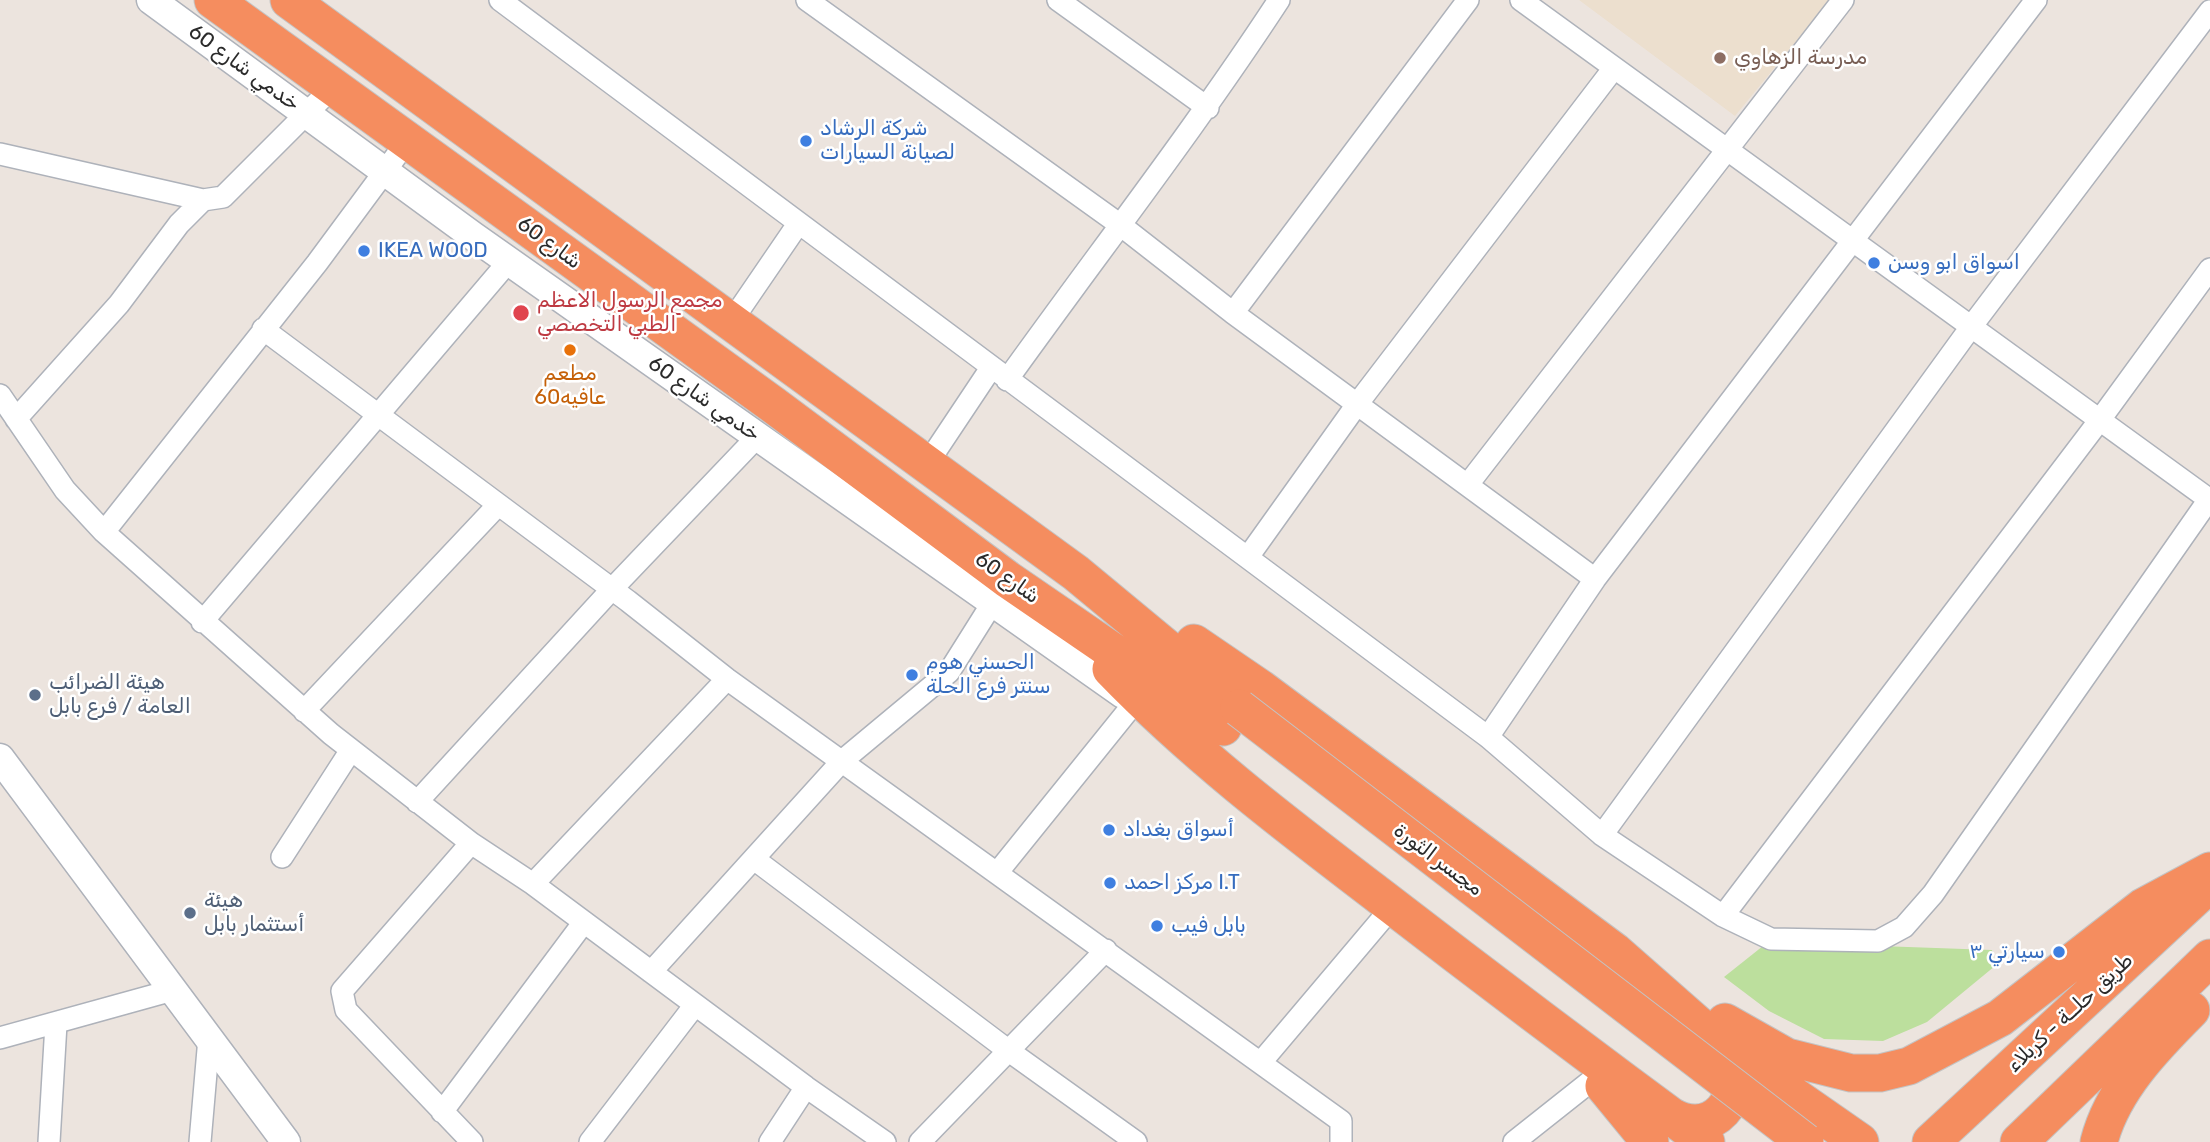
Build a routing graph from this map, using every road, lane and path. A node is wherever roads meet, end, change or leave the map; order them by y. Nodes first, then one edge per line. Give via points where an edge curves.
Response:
1 (151, 0) edge
2 (214, 0) edge
3 (500, 0) edge
4 (807, 0) edge
5 (1059, 0) edge
6 (1279, 0) edge
7 (1468, 0) edge
8 (1521, 0) edge
9 (1843, 0) edge
10 (2036, 0) edge
11 (292, 1) edge
12 (1545, 7) edge
13 (2210, 11) edge
14 (1614, 68) junction
15 (334, 86) junction
16 (1208, 108) junction
17 (306, 114) junction
18 (408, 140) junction
19 (1727, 150) junction
20 (0, 154) edge
21 (385, 171) junction
22 (202, 200) junction
23 (798, 224) junction
24 (1119, 224) junction
25 (1852, 241) junction
26 (509, 261) junction
27 (2210, 269) edge
28 (1233, 313) junction
29 (731, 322) junction
30 (1970, 327) junction
31 (262, 329) junction
32 (999, 374) junction
33 (0, 395) edge
34 (1358, 403) junction
35 (378, 416) junction
36 (16, 419) junction
37 (2099, 421) junction
38 (758, 436) junction
39 (927, 464) junction
40 (1469, 483) junction
41 (2210, 499) edge
42 (498, 505) junction
43 (104, 532) junction
44 (1248, 557) junction
45 (1076, 573) junction
46 (1595, 579) junction
47 (612, 589) junction
48 (993, 602) junction
49 (1054, 610) junction
50 (202, 622) junction
51 (727, 679) junction
52 (304, 710) junction
53 (1147, 711) junction
54 (1231, 717) junction
55 (1488, 737) junction
56 (351, 750) junction
57 (0, 758) edge
58 (842, 761) junction
59 (417, 802) junction
60 (1602, 835) junction
61 (471, 843) junction
62 (282, 857) dead end
63 (754, 859) junction
64 (2210, 872) edge
65 (997, 873) junction
66 (2210, 883) edge
67 (533, 884) junction
68 (1392, 906) junction
69 (1723, 916) junction
70 (584, 922) junction
71 (1106, 950) junction
72 (1614, 951) junction
73 (2210, 958) edge
74 (651, 972) junction
75 (2210, 989) edge
76 (173, 990) junction
77 (695, 1005) junction
78 (56, 1024) junction
79 (1551, 1028) junction
80 (0, 1038) edge
81 (209, 1038) junction
82 (1722, 1045) junction
83 (1009, 1051) junction
84 (1262, 1061) junction
85 (1596, 1077) junction
86 (806, 1087) junction
87 (442, 1112) junction
88 (1660, 1129) edge
89 (49, 1142) edge
90 (200, 1142) edge
91 (286, 1142) edge
92 (472, 1142) edge
93 (590, 1142) edge
94 (770, 1142) edge
95 (885, 1142) edge
96 (920, 1142) edge
97 (1136, 1142) edge
98 (1341, 1142) edge
99 (1514, 1142) edge
100 (1706, 1142) edge
101 (1763, 1142) edge
102 (1805, 1142) edge
103 (1860, 1142) edge
104 (1931, 1142) edge
105 (2020, 1142) edge
106 (2099, 1142) edge

1 - 17 main road, خدمي شارع 60
2 - 15 highway, شارع 60
3 - 23 street
4 - 24 street
5 - 16 street
6 - 16 street
7 - 28 street
8 - 12 street
9 - 19 street
10 - 25 street
11 - 29 highway, شارع 60
12 - 14 street
13 - 30 street
14 - 19 street
14 - 34 street
15 - 17 street
15 - 18 highway, شارع 60
16 - 24 street
17 - 21 main road, خدمي شارع 60
17 - 22 street via 234,189 223,197
18 - 21 street
18 - 49 highway, شارع 60
19 - 25 street
19 - 40 street
20 - 22 street
21 - 26 main road, خدمي شارع 60
21 - 31 street
22 - 36 street via 120,304
23 - 29 street
23 - 32 street
24 - 28 street
24 - 32 street
25 - 30 street
25 - 46 street
26 - 35 street
26 - 38 main road, خدمي شارع 60
27 - 37 street
28 - 34 street
29 - 39 highway, شارع 60
30 - 37 street
30 - 60 street
31 - 35 street
31 - 43 street
32 - 39 street
32 - 44 street
33 - 36 street
34 - 40 street
34 - 44 street
35 - 42 street
35 - 50 street
36 - 43 street via 65,490
37 - 41 street
37 - 69 street
38 - 47 street
38 - 48 main road, خدمي شارع 60
39 - 45 highway, شارع 60
40 - 46 street
41 - 69 street via 1933,894 1904,927 1878,941 1771,939
42 - 47 street
42 - 52 street
43 - 50 street
44 - 55 street
45 - 54 highway, مجسر الثورة
45 - 72 highway via 1260,688
46 - 55 street
47 - 51 street
47 - 59 street
48 - 53 main road, خدمي شارع 60
48 - 58 street via 949,672
49 - 53 highway
49 - 54 highway, مجسر الثورة
50 - 52 street
51 - 58 street
51 - 67 street
52 - 56 street
53 - 65 street
53 - 68 highway
54 - 101 highway, مجسر الثورة
54 - 102 highway, مجسر الثورة, bridge
55 - 60 street
56 - 59 street
56 - 62 street
57 - 76 main road
58 - 63 street
58 - 65 street
59 - 61 street
60 - 69 street
61 - 67 street
61 - 87 street via 342,991 346,1010
63 - 74 street
63 - 83 street
64 - 72 highway via 2143,907 2000,1018 1909,1066 1880,1073 1852,1073 1787,1057
65 - 71 street
66 - 104 highway, طريق حلــة - كربلاء
67 - 70 street
68 - 79 highway
68 - 84 street
70 - 74 street
70 - 87 street
71 - 83 street
71 - 84 street
72 - 82 highway
73 - 105 highway
74 - 77 street
75 - 106 highway via 2146,1056 2104,1122
76 - 78 street
76 - 81 main road
77 - 86 street
77 - 93 street
78 - 80 street
78 - 89 street
79 - 85 highway
79 - 88 highway
81 - 90 street
81 - 91 main road
82 - 88 highway via 1734,1073 1728,1103 1714,1118 1693,1126
82 - 103 highway
83 - 96 street
83 - 97 street
84 - 98 street via 1341,1121
85 - 88 highway
85 - 99 street
86 - 94 street
86 - 95 street
87 - 92 street
88 - 100 highway

